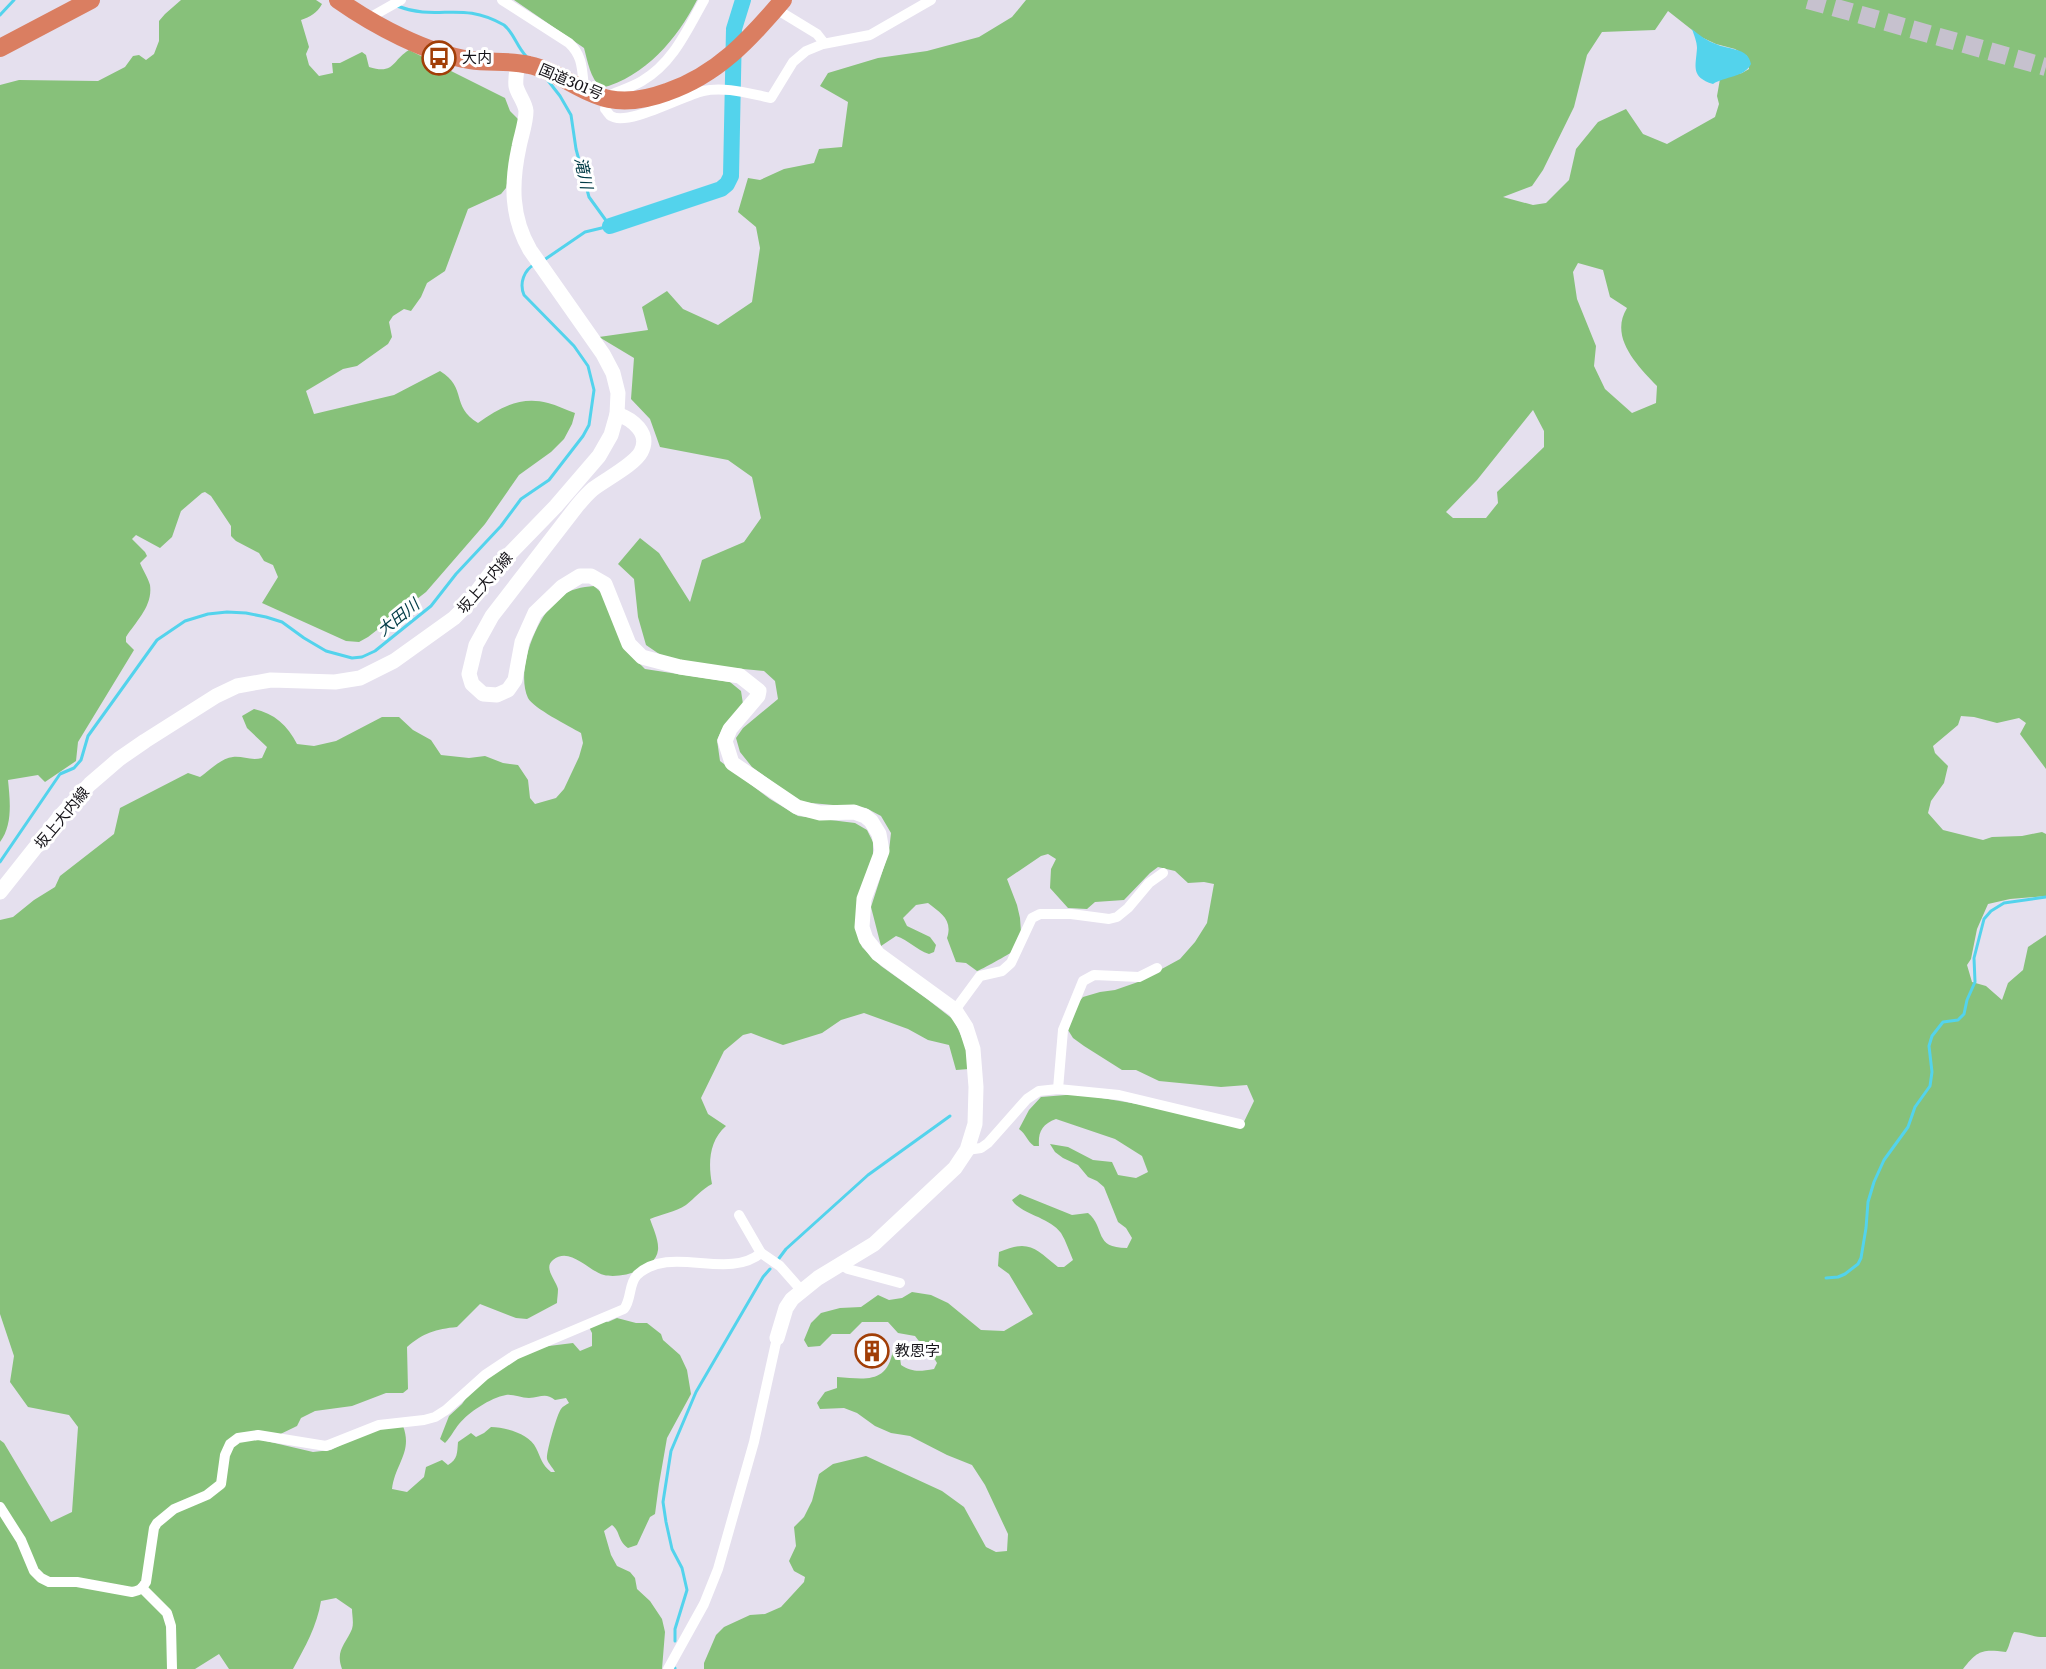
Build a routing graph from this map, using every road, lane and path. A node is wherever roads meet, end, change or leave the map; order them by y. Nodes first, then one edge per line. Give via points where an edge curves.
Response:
1 (91, 0) edge
2 (338, 0) edge
3 (401, 0) edge
4 (502, 0) edge
5 (704, 0) edge
6 (931, 0) edge
7 (779, 5) edge
8 (376, 14) junction
9 (825, 43) junction
10 (0, 48) edge
11 (524, 64) junction
12 (584, 88) junction
13 (605, 103) junction
14 (617, 414) junction
15 (1163, 873) dead end
16 (0, 892) edge
17 (1157, 968) dead end
18 (955, 1010) junction
19 (1058, 1089) junction
20 (1240, 1124) dead end
21 (967, 1150) junction
22 (739, 1215) dead end
23 (761, 1253) junction
24 (840, 1264) junction
25 (900, 1283) dead end
26 (802, 1291) junction
27 (777, 1338) joint
28 (0, 1507) edge
29 (142, 1588) junction
30 (172, 1669) edge
31 (668, 1669) edge

1 - 10 highway
2 - 8 highway, 国道301号
3 - 8 street
4 - 12 street via 578,51
5 - 13 street via 681,42 658,69
6 - 9 street via 870,35
7 - 9 street
7 - 13 highway, 国道301号 via 753,35 699,79 647,99
8 - 11 highway, 国道301号 via 398,34 447,55
9 - 13 street via 793,62 771,98 726,90 702,91 627,118 610,116
11 - 12 highway, 国道301号
11 - 14 street, 坂上大内線 via 517,86 526,116 513,199 520,232 609,365 618,393
12 - 13 highway, 国道301号
14 - 16 street, 坂上大内線 via 599,456 454,618 393,661 360,678 335,682 271,680 237,686 216,696 119,759 90,784
14 - 18 street via 628,418 641,431 641,452 577,506 492,616 476,645 469,674 472,684 483,694 496,695 508,690 515,680 522,642 535,614 572,580 580,576 597,578 605,584 629,644 642,657 740,676 759,691 725,741 732,763 797,807 820,813 854,812 871,821 879,834 882,851 864,899 861,927 866,939 878,954
15 - 18 street via 1117,917 1040,914 1032,918 1011,963 1002,971 977,979
17 - 19 street via 1139,977 1094,975 1083,981 1063,1030
18 - 21 street via 973,1049 975,1124
19 - 20 street via 1119,1095
19 - 21 street via 1039,1091 988,1143
21 - 24 street via 955,1168 874,1244
22 - 23 street
23 - 26 street via 780,1266
23 - 29 street via 755,1258 719,1265 687,1262 649,1267 635,1277 624,1309 510,1358 435,1417 379,1425 326,1446 258,1435 238,1438 225,1455 221,1484 207,1495 174,1509 154,1528
24 - 25 street
24 - 26 street
26 - 27 street via 786,1308
27 - 31 street via 754,1442 718,1569 704,1604
28 - 29 street via 41,1578 132,1592
29 - 30 street via 167,1614

